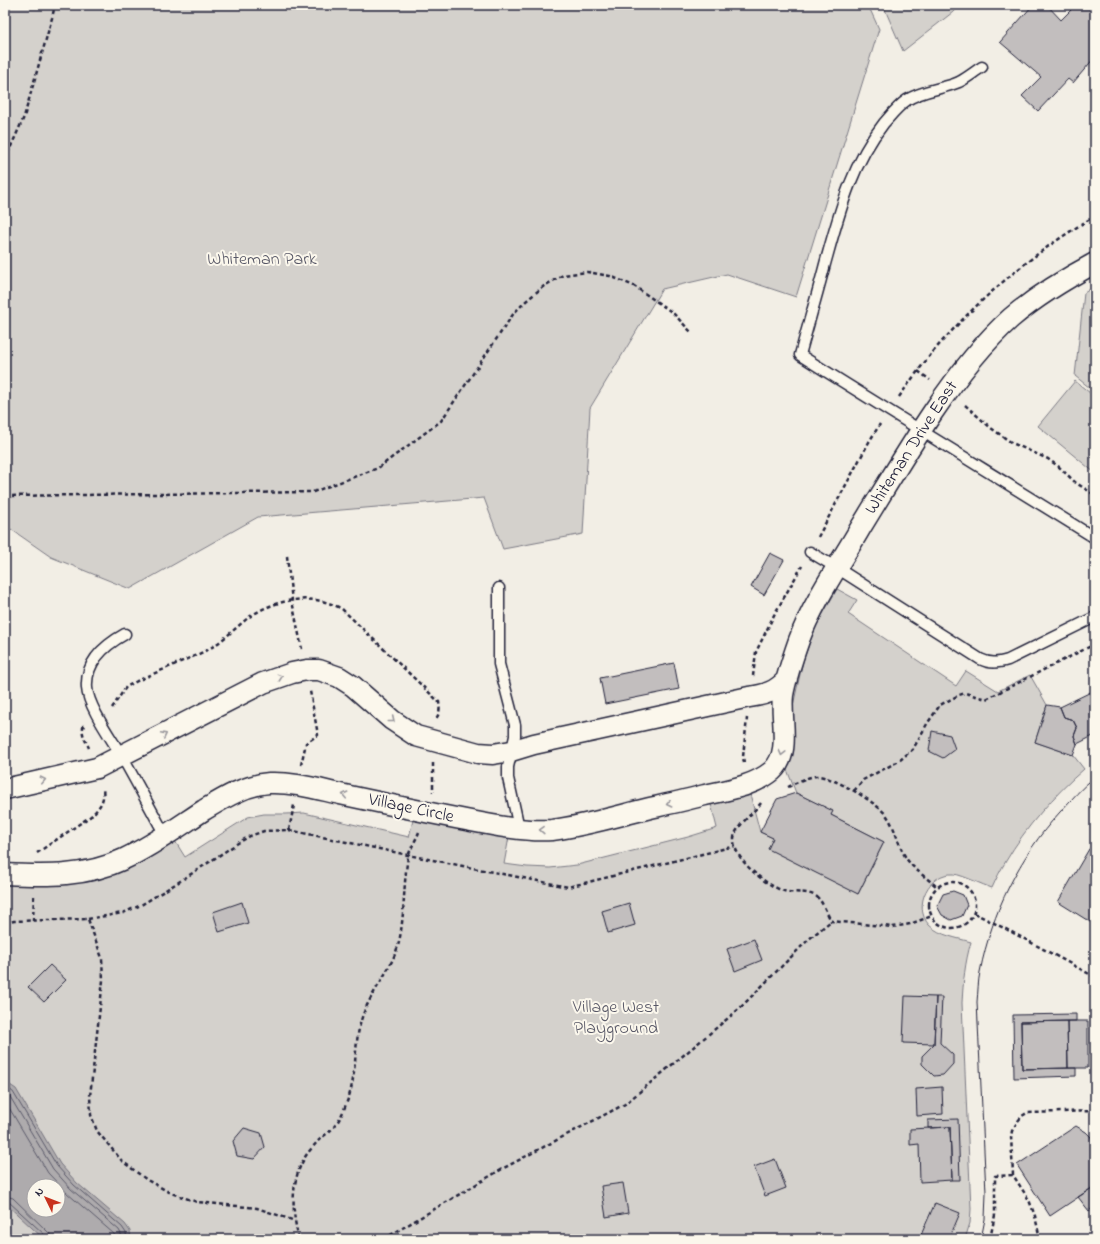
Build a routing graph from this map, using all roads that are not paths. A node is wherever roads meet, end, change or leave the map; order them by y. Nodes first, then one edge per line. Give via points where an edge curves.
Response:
1 (982, 67) dead end
2 (1095, 263) edge
3 (921, 430) junction
4 (1095, 538) edge
5 (810, 552) dead end
6 (837, 568) junction
7 (499, 588) dead end
8 (1095, 617) edge
9 (125, 634) dead end
10 (787, 679) junction
11 (760, 696) junction
12 (783, 714) junction
13 (511, 752) junction
14 (122, 756) junction
15 (5, 789) edge
16 (519, 828) junction
17 (165, 835) junction
18 (5, 874) edge

1 - 3 lane via 960,82 908,99 893,112 878,131 865,152 842,203 800,355
2 - 3 street, Whiteman Drive East via 1040,296 1010,319 964,369
3 - 4 lane
3 - 6 street, Whiteman Drive East
5 - 6 lane
6 - 8 lane via 988,663 1008,660
6 - 10 street, Whiteman Drive East via 803,630
7 - 13 lane via 499,664 515,725
9 - 14 lane via 108,644 95,659 90,667 86,687 88,698
10 - 11 street via 782,686
10 - 12 street, Village Circle
11 - 12 street via 776,701
11 - 13 street via 534,744
12 -> 16 street, Village Circle via 782,757 771,772 753,782 580,825 547,830
14 -> 13 street via 263,684 307,670 319,670 339,677 400,727 416,736 478,753
13 - 16 lane via 508,778
15 -> 14 street via 97,768
14 - 17 lane
16 -> 17 street, Village Circle via 429,813 298,784 271,783 226,796
17 - 18 street, Village Circle via 124,859 85,872

